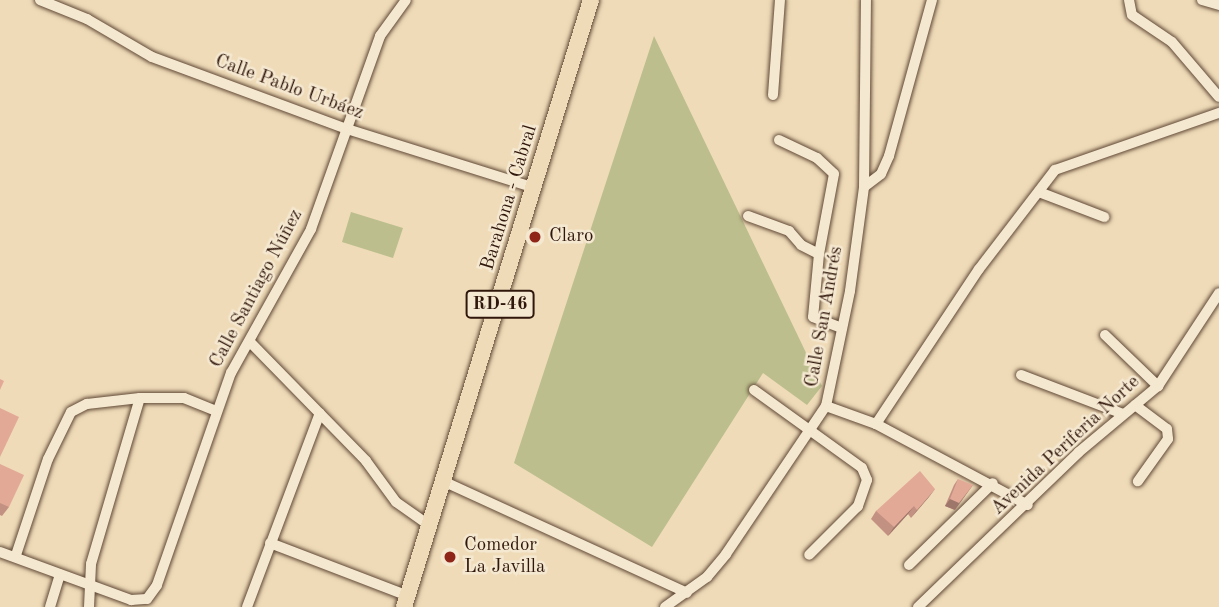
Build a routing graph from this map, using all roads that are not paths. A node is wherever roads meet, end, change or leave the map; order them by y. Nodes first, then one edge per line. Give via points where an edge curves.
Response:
1 (40, 0) edge
2 (406, 0) edge
3 (591, 0) edge
4 (780, 0) edge
5 (866, 0) edge
6 (932, 0) edge
7 (1129, 0) edge
8 (1202, 0) edge
9 (1219, 5) edge
10 (774, 95) dead end
11 (1219, 97) edge
12 (1219, 113) edge
13 (347, 129) junction
14 (779, 140) dead end
15 (864, 187) junction
16 (536, 188) junction
17 (1039, 192) junction
18 (748, 216) dead end
19 (1104, 217) dead end
20 (819, 254) junction
21 (1219, 293) edge
22 (841, 328) junction
23 (1105, 335) dead end
24 (251, 343) junction
25 (1021, 375) dead end
26 (1158, 386) junction
27 (754, 390) dead end
28 (140, 398) junction
29 (1135, 405) junction
30 (826, 406) junction
31 (216, 411) junction
32 (320, 413) junction
33 (1123, 414) junction
34 (876, 424) junction
35 (810, 433) junction
36 (1138, 481) dead end
37 (444, 482) junction
38 (993, 483) junction
39 (1028, 505) junction
40 (430, 526) junction
41 (271, 543) junction
42 (0, 552) edge
43 (16, 555) junction
44 (809, 555) dead end
45 (909, 565) dead end
46 (60, 574) junction
47 (89, 583) junction
48 (687, 593) junction
49 (406, 601) edge
50 (50, 607) edge
51 (89, 607) edge
52 (247, 607) edge
53 (665, 607) edge
54 (918, 607) edge

1 - 13 street, Calle Pablo Urbáez via 87,19 152,57
2 - 13 street, Calle Santiago Núñez via 380,36
3 - 16 main road, Barahona - Cabral / RD-46
4 - 10 street
5 - 15 street, Calle San Andrés
6 - 15 street via 889,156 881,174
7 - 11 street via 1132,15 1172,42
8 - 9 street
12 - 17 street via 1055,170
13 - 16 street, Calle Pablo Urbáez
13 - 24 street, Calle Santiago Núñez via 311,229
14 - 20 street via 817,158 834,174
15 - 22 street, Calle San Andrés
16 - 37 main road, Barahona - Cabral / RD-46
17 - 19 street
17 - 34 street via 979,269
18 - 20 street via 789,231 801,245
20 - 22 street via 813,317
21 - 26 street, Avenida Periferia Norte
22 - 30 street, Calle San Andrés
23 - 26 street
24 - 31 street, Calle Santiago Núñez via 231,373
24 - 32 street
25 - 33 street
26 - 29 street, Avenida Periferia Norte
27 - 35 street
28 - 31 street via 184,398
28 - 43 street via 87,404 71,412 48,459
28 - 47 street
29 - 33 street, Avenida Periferia Norte
29 - 36 street via 1167,429 1168,439
30 - 34 street
30 - 35 street, Calle San Andrés
31 - 47 street, Calle Santiago Núñez via 157,585 147,599 131,600
32 - 40 street via 366,461 396,502
32 - 41 street
33 - 39 street, Avenida Periferia Norte
34 - 38 street
35 - 44 street via 862,468 867,480 858,506
35 - 48 street, Calle San Andrés via 726,554
37 - 40 main road, Barahona - Cabral / RD-46
37 - 48 street
38 - 39 street
38 - 45 street
39 - 54 street, Avenida Periferia Norte
40 - 49 main road, Barahona - Cabral / RD-46
41 - 49 street
41 - 52 street
42 - 43 street
43 - 46 street
46 - 47 street
46 - 50 street
47 - 51 street
48 - 53 street, Calle San Andrés

